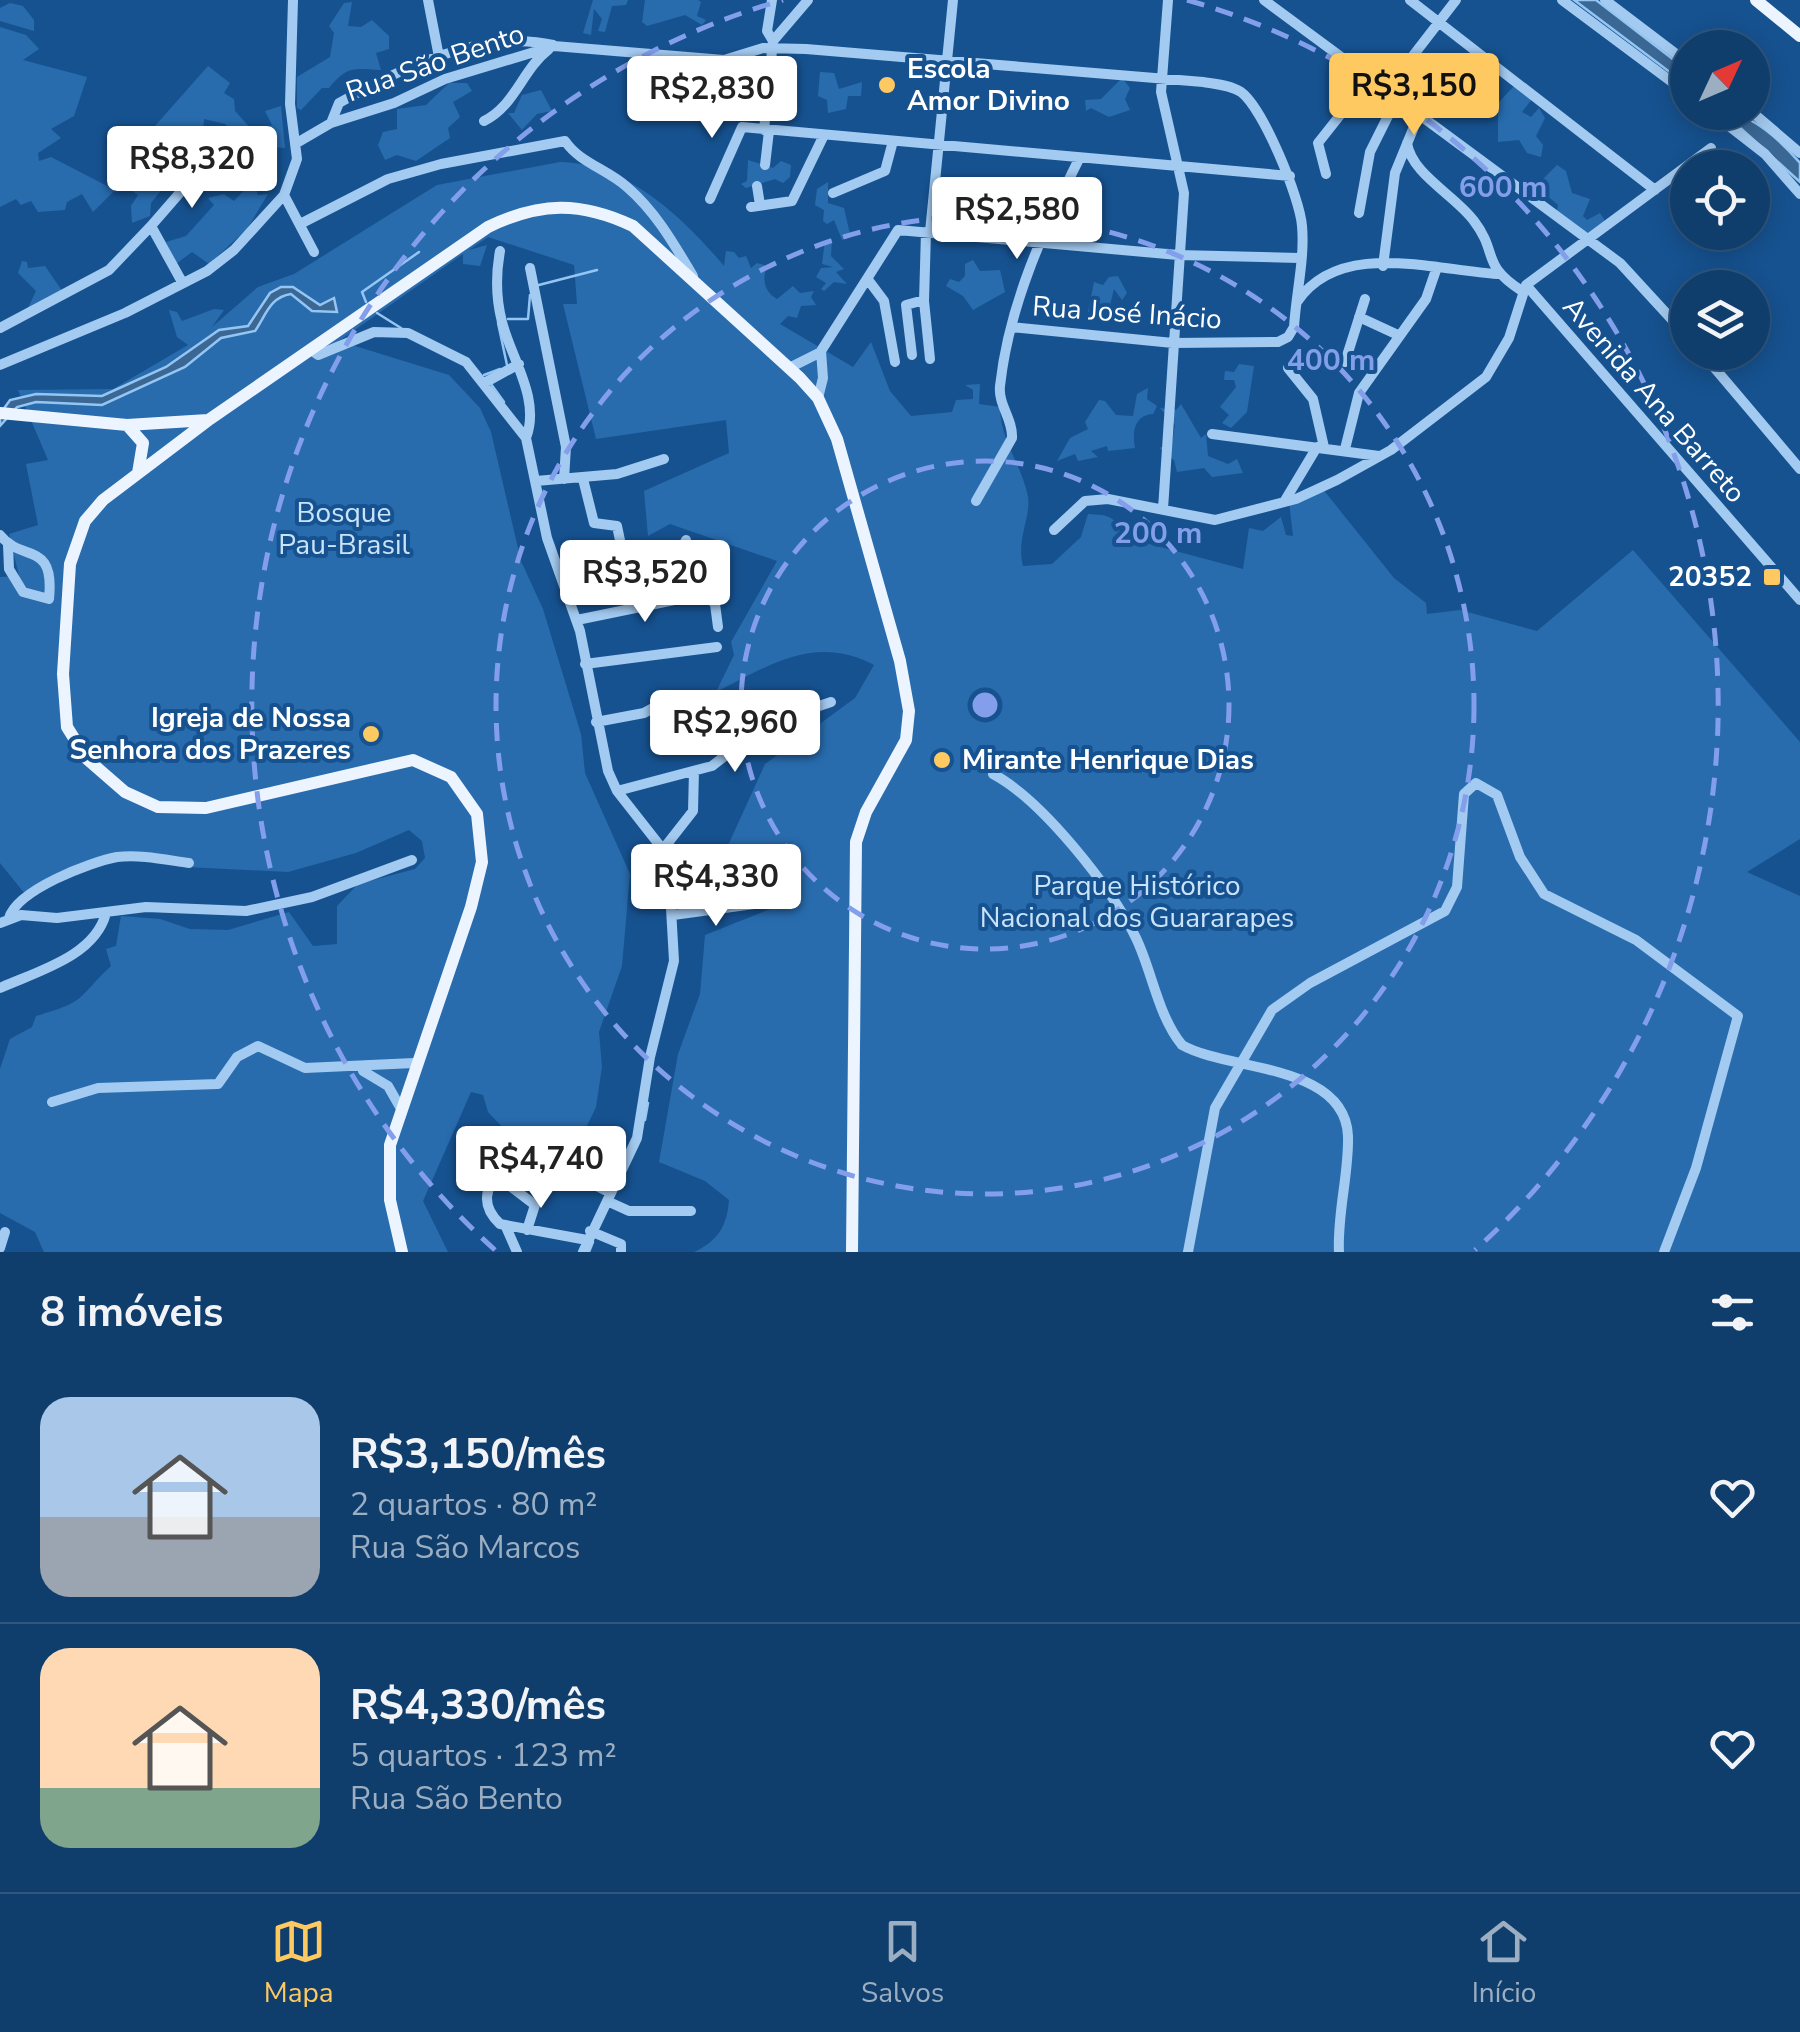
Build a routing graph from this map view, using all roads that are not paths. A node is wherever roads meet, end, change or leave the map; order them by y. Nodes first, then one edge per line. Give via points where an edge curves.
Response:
1 (293, 0) edge
2 (428, 0) edge
3 (772, 0) edge
4 (808, 0) edge
5 (953, 0) edge
6 (1168, 0) edge
7 (1264, 0) edge
8 (1410, 0) edge
9 (1456, 0) edge
10 (1562, 0) edge
11 (1605, 0) edge
12 (1756, 0) edge
13 (1440, 23) junction
14 (1800, 36) edge
15 (772, 45) junction
16 (554, 46) junction
17 (1670, 50) edge
18 (440, 57) junction
19 (948, 58) junction
20 (1160, 78) junction
21 (1368, 80) junction
22 (1670, 81) edge
23 (1385, 92) junction
24 (1396, 100) junction
25 (497, 114) junction
26 (1418, 117) junction
27 (484, 121) dead end
28 (331, 123) junction
29 (1770, 127) edge
30 (495, 129) dead end
31 (766, 130) junction
32 (1734, 130) edge
33 (823, 137) junction
34 (894, 141) junction
35 (224, 142) dead end
36 (1407, 142) junction
37 (295, 144) junction
38 (940, 145) junction
39 (1711, 148) dead end
40 (1800, 153) edge
41 (1079, 159) junction
42 (765, 165) dead end
43 (1180, 169) junction
44 (1326, 174) dead end
45 (1290, 176) junction
46 (757, 186) dead end
47 (1654, 190) junction
48 (832, 193) dead end
49 (1800, 194) edge
50 (284, 195) junction
51 (710, 199) dead end
52 (1359, 213) dead end
53 (302, 223) junction
54 (151, 226) junction
55 (928, 232) junction
56 (1590, 240) junction
57 (1037, 244) junction
58 (500, 250) dead end
59 (314, 252) dead end
60 (1178, 255) junction
61 (1299, 258) junction
62 (1384, 266) junction
63 (1437, 267) junction
64 (530, 268) dead end
65 (1496, 274) junction
66 (696, 281) junction
67 (868, 281) junction
68 (182, 282) junction
69 (1524, 288) junction
70 (1365, 299) dead end
71 (924, 300) junction
72 (1295, 306) junction
73 (1359, 316) junction
74 (1670, 317) edge
75 (1011, 327) junction
76 (0, 328) edge
77 (1398, 334) junction
78 (1173, 342) junction
79 (311, 350) junction
80 (821, 352) junction
81 (912, 354) dead end
82 (930, 359) dead end
83 (895, 362) dead end
84 (1345, 362) dead end
85 (518, 364) junction
86 (0, 366) edge
87 (789, 368) junction
88 (1288, 368) dead end
89 (1716, 370) edge
90 (489, 381) junction
91 (818, 398) junction
92 (0, 413) edge
93 (210, 420) junction
94 (127, 425) junction
95 (1212, 434) dead end
96 (526, 438) junction
97 (1320, 447) junction
98 (1345, 449) junction
99 (1381, 456) junction
100 (664, 459) dead end
101 (1800, 469) edge
102 (138, 473) junction
103 (564, 479) junction
104 (583, 479) junction
105 (536, 480) junction
106 (976, 500) dead end
107 (1284, 502) junction
108 (1163, 509) junction
109 (1054, 530) dead end
110 (4, 540) edge
111 (686, 540) dead end
112 (1800, 600) edge
113 (666, 601) junction
114 (634, 607) junction
115 (577, 620) junction
116 (718, 627) dead end
117 (717, 647) dead end
118 (585, 664) junction
119 (675, 696) dead end
120 (832, 702) dead end
121 (596, 722) junction
122 (694, 771) junction
123 (993, 774) dead end
124 (617, 791) junction
125 (664, 848) junction
126 (412, 860) dead end
127 (189, 863) dead end
128 (754, 904) dead end
129 (106, 914) junction
130 (673, 915) junction
131 (4, 920) edge
132 (0, 988) edge
133 (1238, 1063) junction
134 (414, 1064) junction
135 (357, 1069) junction
136 (52, 1102) dead end
137 (400, 1106) junction
138 (570, 1173) dead end
139 (609, 1197) junction
140 (691, 1211) dead end
141 (506, 1227) junction
142 (527, 1230) junction
143 (5, 1232) dead end
144 (587, 1241) edge
145 (0, 1248) edge
146 (402, 1252) edge
147 (517, 1252) edge
148 (621, 1252) edge
149 (852, 1252) edge
150 (1188, 1252) edge
151 (1340, 1252) edge
152 (1664, 1252) edge

1 - 37 street
2 - 18 street
3 - 15 street via 766,31
4 - 15 street
5 - 19 street
6 - 20 street
7 - 21 street
8 - 13 street
9 - 13 street
10 - 22 street
11 - 17 street
12 - 14 main road
13 - 23 street
13 - 47 street
15 - 16 street, Rua São Bento via 724,60
15 - 19 street, Rua São Bento
15 - 31 street
16 - 18 street, Rua São Bento via 516,38
16 - 25 street
16 - 28 street, Rua São Bento
18 - 28 street, Rua São Bento via 339,102
19 - 20 street, Rua São Bento
19 - 38 street
20 - 43 street
20 - 45 street, Rua São Bento via 1238,90
21 - 23 street
21 - 44 street via 1318,143
23 - 24 street
24 - 26 street
24 - 52 street via 1370,152
25 - 27 street
25 - 30 street
26 - 36 street
26 - 56 street
28 - 37 street, Rua São Bento
29 - 40 street
31 - 33 street
31 - 42 street
31 - 51 street via 739,129
32 - 49 street
33 - 34 street
33 - 46 street via 796,198 756,206
34 - 38 street
34 - 48 street via 886,171
35 - 54 street
36 - 62 street via 1395,173
36 - 65 street via 1412,160 1475,222
37 - 50 street via 294,175
38 - 41 street
38 - 55 street
39 - 47 street, Avenida Ana Barreto
41 - 43 street
41 - 57 street
43 - 45 street
43 - 60 street
45 - 61 street, Rua São Bento via 1302,226
47 - 56 street, Avenida Ana Barreto
50 - 53 street
50 - 68 street via 221,262
53 - 59 street
53 - 66 street via 388,179 565,141 576,157 638,197
54 - 68 street
54 - 76 street via 109,270
55 - 57 street
55 - 67 street via 896,230
55 - 71 street
56 - 69 street, Avenida Ana Barreto
56 - 74 street
57 - 60 street
57 - 75 street
58 - 85 street via 500,315
60 - 61 street
60 - 78 street
61 - 72 street, Rua São Bento
62 - 63 street, Rua José Inácio
62 - 72 street, Rua José Inácio via 1332,270
63 - 65 street, Rua José Inácio
63 - 77 street via 1426,299
64 - 103 street via 564,438
65 - 69 street
66 - 79 main road via 633,226 602,211 534,208 488,227
66 - 87 main road
67 - 80 street
67 - 83 street via 884,301
68 - 86 street
69 - 99 street via 1509,338 1486,377
69 - 112 street, Avenida Ana Barreto
70 - 73 street
71 - 81 street via 906,306
71 - 82 street
72 - 78 street, Rua José Inácio via 1294,327 1283,342
73 - 77 street
73 - 84 street
75 - 78 street, Rua José Inácio
75 - 106 street via 1000,396 1012,438
77 - 98 street via 1358,394
78 - 108 street
79 - 90 street via 318,355 374,332 400,331 450,352
79 - 93 main road
80 - 87 street
80 - 91 street
85 - 90 street
85 - 96 street via 530,417
87 - 91 main road
88 - 97 street via 1313,399
89 - 101 street
90 - 96 street
91 - 149 main road via 837,440 909,711 906,740 856,842
92 - 94 main road
93 - 94 main road
93 - 102 main road
94 - 102 main road via 143,443
95 - 97 street
96 - 105 street
97 - 98 street
97 - 107 street
98 - 99 street
99 - 107 street
100 - 104 street
102 - 134 main road via 96,507 70,564 64,674 70,735 108,780 158,807 224,805 406,760 452,778 476,814 482,862 454,961
103 - 104 street
103 - 105 street
104 - 114 street via 594,523 616,526
105 - 115 street via 547,538
107 - 108 street via 1215,520
108 - 109 street via 1094,500 1078,505
110 - 110 street via 8,570 23,592 49,599 44,560
111 - 113 street via 667,573
113 - 114 street
113 - 116 street via 711,599
114 - 115 street
115 - 118 street
117 - 118 street
118 - 121 street
119 - 121 street via 644,714
120 - 122 street via 766,724 725,758
121 - 124 street
122 - 124 street
122 - 125 street via 693,811
123 - 133 street via 1028,798 1115,905 1135,935 1182,1045
124 - 125 street
125 - 130 street
126 - 129 street via 268,908 160,906
127 - 131 street via 108,860 29,893
128 - 130 street
129 - 131 street
129 - 132 street via 89,944
130 - 139 street via 674,961 650,1057 643,1120
133 - 150 street via 1208,1132
133 - 151 street via 1300,1079 1342,1112 1348,1135
133 - 152 street via 1272,1010 1293,993 1445,912 1458,888 1464,794 1476,782 1484,784 1497,795 1520,857 1544,894 1636,940 1738,1016 1696,1168
134 - 135 street
134 - 137 main road
135 - 136 street via 295,1066 258,1046 237,1057 218,1084 98,1088
135 - 137 street via 383,1081
137 - 146 main road via 388,1161
138 - 139 street
139 - 140 street via 629,1211
139 - 144 street
141 - 142 street
141 - 142 street via 487,1206 490,1186 501,1175 535,1205
141 - 147 street
142 - 144 street
143 - 145 street
144 - 148 street via 621,1244

